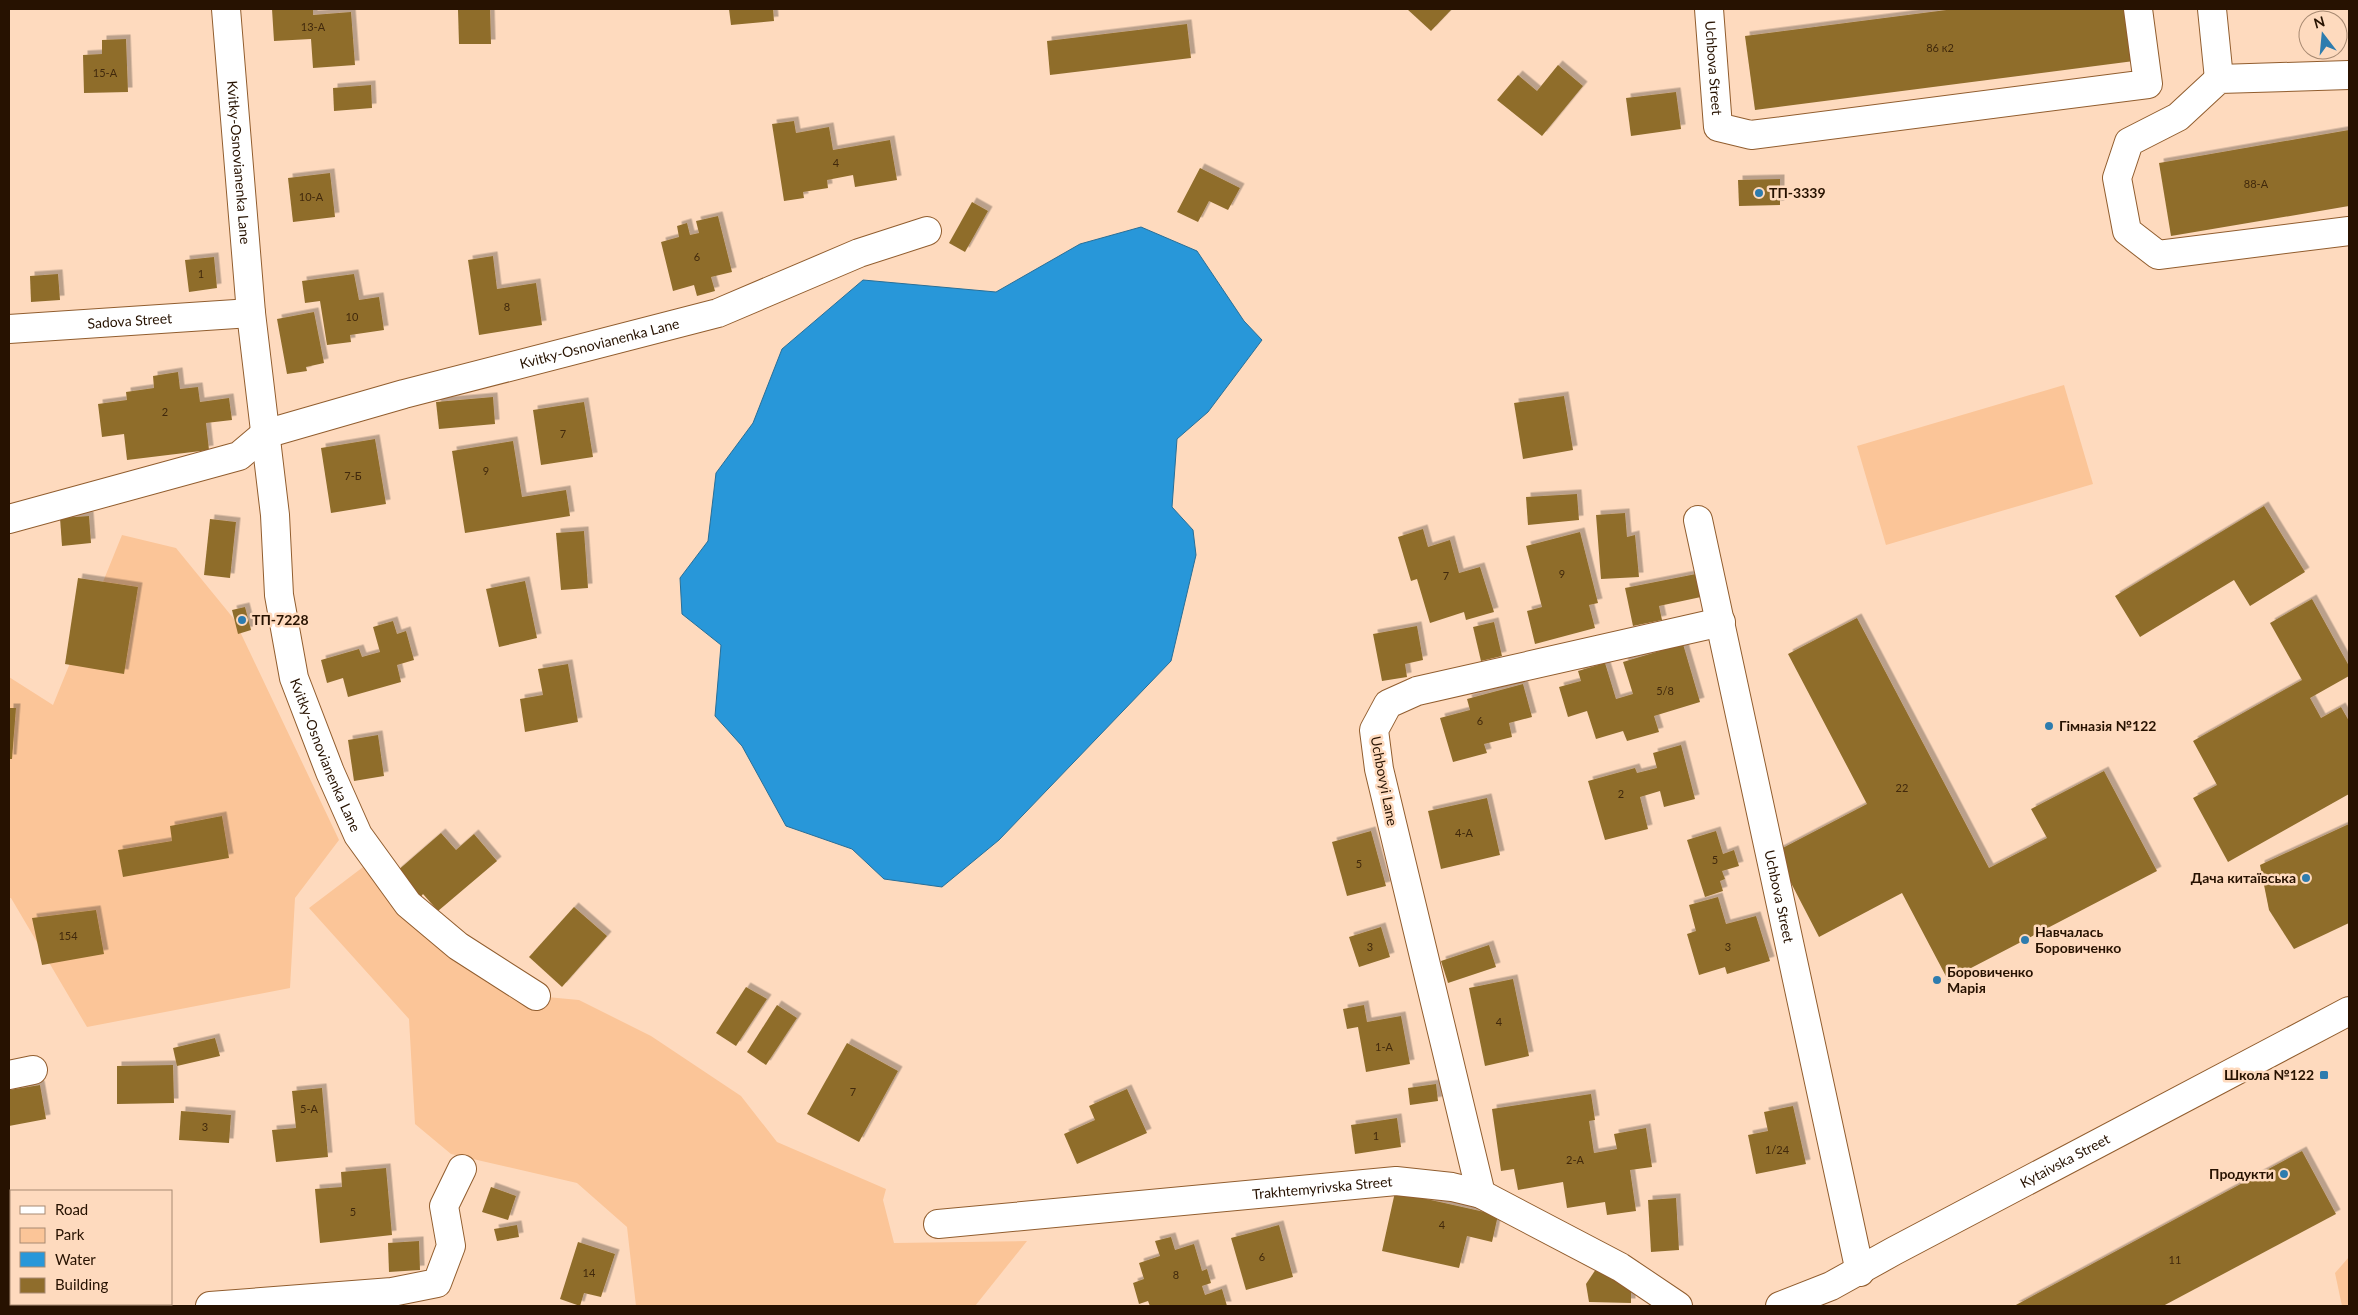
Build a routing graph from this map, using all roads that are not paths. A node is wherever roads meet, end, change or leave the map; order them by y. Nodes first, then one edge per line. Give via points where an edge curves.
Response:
1 (226, 9) edge
2 (1709, 9) edge
3 (2138, 9) edge
4 (2212, 9) edge
5 (2349, 75) edge
6 (2219, 79) junction
7 (927, 231) dead end
8 (2349, 231) edge
9 (252, 313) junction
10 (9, 329) edge
11 (265, 434) junction
12 (9, 519) edge
13 (1698, 520) dead end
14 (1721, 622) junction
15 (536, 996) dead end
16 (2349, 1011) edge
17 (462, 1169) dead end
18 (1481, 1194) junction
19 (938, 1224) dead end
20 (1860, 1272) junction
21 (1832, 1296) edge
22 (210, 1306) edge
23 (1678, 1306) edge
24 (1780, 1306) edge

1 - 9 street, Kvitky-Osnovianenka Lane
2 - 3 street, Uchbova Street via 1718,127 1751,135 2148,84
4 - 6 street
5 - 6 street
6 - 8 street via 2178,117 2129,142 2117,178 2127,231 2158,255
7 - 11 street, Kvitky-Osnovianenka Lane via 859,253 718,313 404,394
9 - 10 street, Sadova Street
9 - 11 street, Kvitky-Osnovianenka Lane
11 - 12 street, Kvitky-Osnovianenka Lane via 239,456
11 - 15 street, Kvitky-Osnovianenka Lane via 275,515 279,595 294,678 358,835 408,904 458,946
13 - 14 street, Uchbova Street
14 - 18 street, Uchbovyi Lane via 1417,691 1388,704 1374,730 1379,769
14 - 20 street, Uchbova Street
16 - 20 street, Kytaivska Street
17 - 22 street via 444,1206 451,1246 438,1283 392,1292
18 - 19 street, Trakhtemyrivska Street via 1452,1187 1396,1181
18 - 23 street, Trakhtemyrivska Street via 1620,1266
20 - 21 street, Kytaivska Street
21 - 24 street, Kytaivska Street

